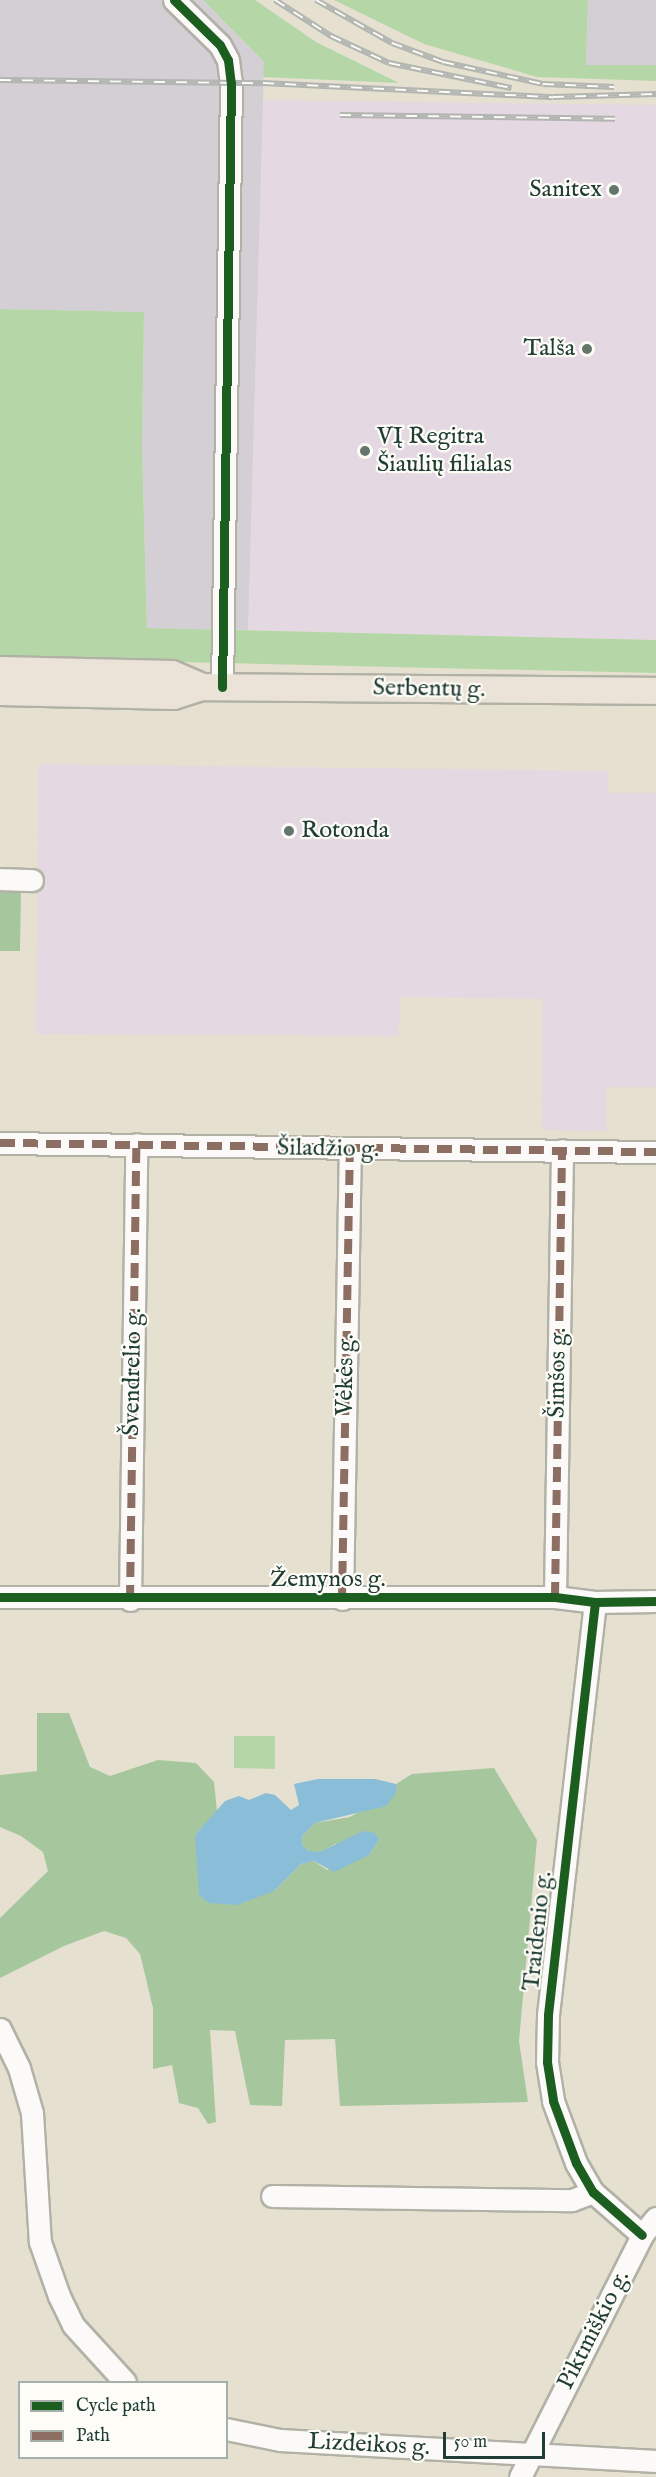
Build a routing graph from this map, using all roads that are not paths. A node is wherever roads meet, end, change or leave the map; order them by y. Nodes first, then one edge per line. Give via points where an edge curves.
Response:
1 (174, 0) edge
2 (0, 670) edge
3 (212, 687) junction
4 (656, 691) edge
5 (0, 692) edge
6 (0, 879) edge
7 (32, 880) dead end
8 (0, 1143) edge
9 (136, 1144) junction
10 (350, 1150) junction
11 (562, 1150) junction
12 (656, 1152) edge
13 (0, 1597) edge
14 (555, 1597) junction
15 (342, 1599) junction
16 (130, 1600) junction
17 (656, 1601) edge
18 (595, 1602) junction
19 (0, 2030) edge
20 (593, 2192) junction
21 (272, 2196) dead end
22 (656, 2218) edge
23 (642, 2235) junction
24 (124, 2381) edge
25 (228, 2429) edge
26 (532, 2454) junction
27 (656, 2461) edge
28 (520, 2477) edge

1 - 3 street via 219,45 228,60 231,82
2 - 3 main road, Serbentų g. via 172,674
3 - 4 main road, Serbentų g.
3 - 5 main road, Serbentų g. via 174,696
6 - 7 street
8 - 9 street, Šiladžio g.
9 - 10 street, Šiladžio g.
9 - 16 street, Švendrelio g.
10 - 11 street, Šiladžio g.
10 - 15 street, Vėkės g.
11 - 12 street, Šiladžio g.
11 - 14 street, Šimšos g.
13 - 16 street, Žemynos g.
14 - 15 street, Žemynos g.
14 - 18 street, Žemynos g.
15 - 16 street, Žemynos g.
17 - 18 street, Žemynos g.
18 - 20 street, Traidenio g. via 548,2014 547,2062 564,2136
19 - 24 street via 19,2068 32,2113 40,2242 59,2296 72,2325
20 - 21 street via 572,2200
20 - 23 street, Traidenio g.
22 - 23 street, Piktmiškio g.
23 - 26 street, Piktmiškio g.
25 - 26 street, Lizdeikos g. via 280,2440
26 - 27 street, Lizdeikos g.
26 - 28 street, Piktmiškio g.

